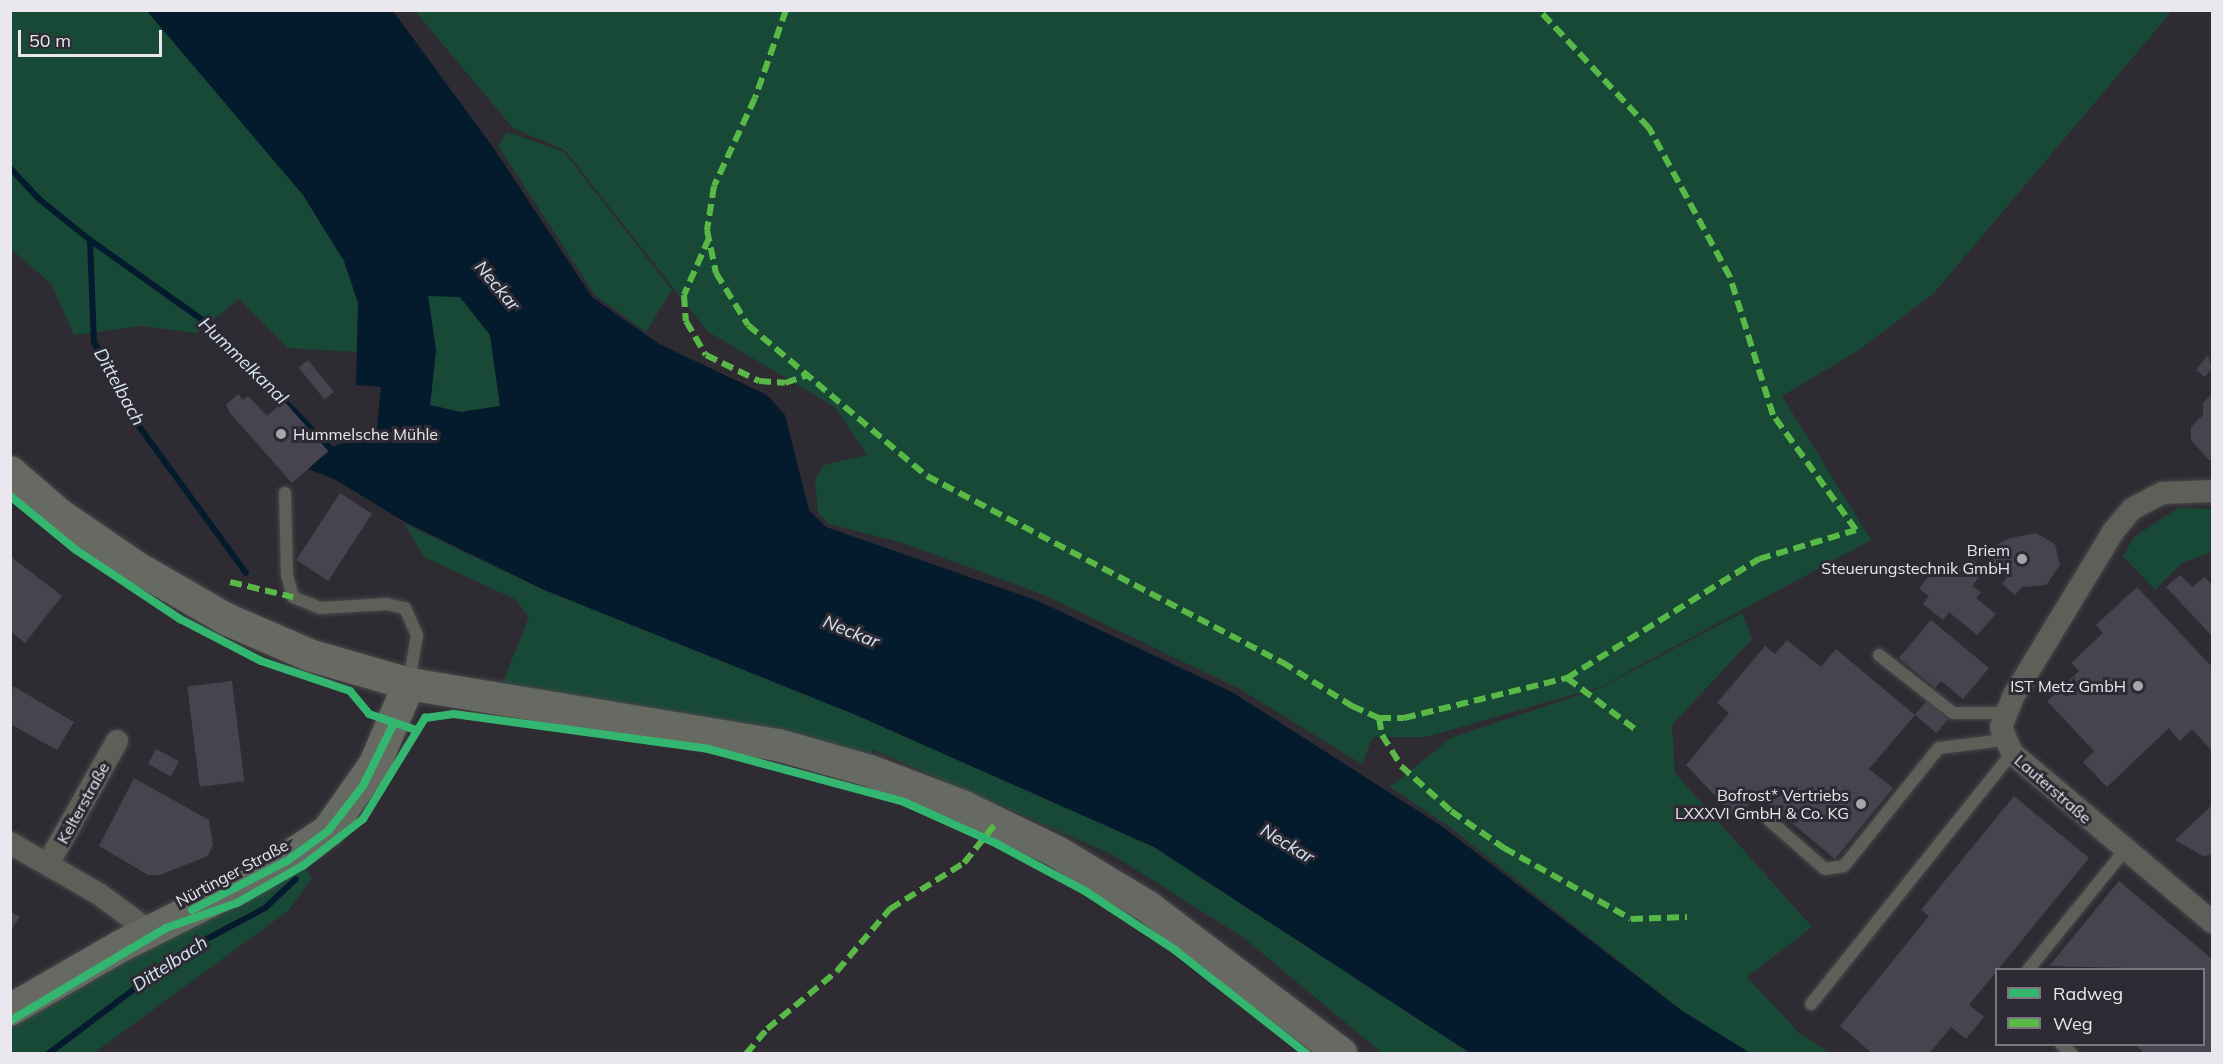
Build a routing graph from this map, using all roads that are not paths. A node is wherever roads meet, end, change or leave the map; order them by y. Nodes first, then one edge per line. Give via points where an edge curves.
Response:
1 (10, 472) edge
2 (2212, 491) edge
3 (285, 493) dead end
4 (1880, 655) dead end
5 (409, 684) junction
6 (2005, 713) junction
7 (117, 741) dead end
8 (2008, 746) junction
9 (1769, 820) dead end
10 (10, 843) edge
11 (2124, 851) junction
12 (48, 864) junction
13 (2212, 922) edge
14 (149, 931) junction
15 (2029, 968) edge
16 (1811, 1004) dead end
17 (10, 1010) edge
18 (1342, 1053) edge

1 - 5 street via 114,554 226,619 309,655
2 - 6 street, Lauterstraße via 2162,493 2132,509 2113,532
3 - 5 lane via 287,575 293,597 320,608 376,604 405,608 417,635
4 - 6 lane via 1953,713
5 - 14 street, Nürtinger Straße via 375,764 328,831 270,870
5 - 18 street via 740,737 840,762 928,792 1026,836 1117,888 1215,955
6 - 8 street, Lauterstraße
7 - 12 street, Kelterstraße
8 - 9 lane via 1939,748 1844,866 1825,869
8 - 11 street, Lauterstraße
8 - 16 lane
10 - 12 street
11 - 13 street, Lauterstraße
11 - 15 lane
12 - 14 street
14 - 17 street, Nürtinger Straße

